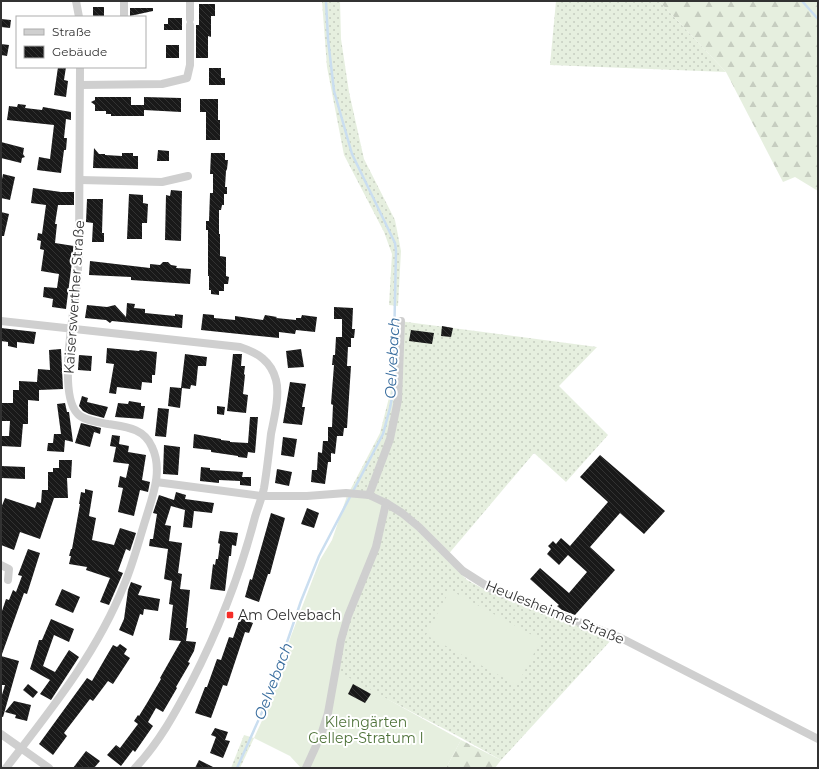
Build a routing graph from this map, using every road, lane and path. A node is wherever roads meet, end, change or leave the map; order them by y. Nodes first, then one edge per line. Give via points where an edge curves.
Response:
1 (76, 1) edge
2 (124, 1) edge
3 (190, 1) edge
4 (79, 16) edge
5 (124, 16) edge
6 (80, 68) edge
7 (81, 86) junction
8 (188, 176) dead end
9 (80, 180) junction
10 (1, 321) edge
11 (401, 321) dead end
12 (71, 329) junction
13 (156, 482) junction
14 (369, 495) junction
15 (261, 496) junction
16 (386, 503) junction
17 (1, 566) edge
18 (8, 580) dead end
19 (1, 734) edge
20 (818, 739) edge
21 (22, 748) junction
22 (6, 768) edge
23 (49, 768) edge
24 (135, 768) edge
25 (306, 768) edge

1 - 4 street
2 - 5 street
3 - 7 street via 190,65 187,78 162,84
6 - 7 street, Kaiserswerther Straße
7 - 9 street, Kaiserswerther Straße
8 - 9 street via 162,182
9 - 12 street, Kaiserswerther Straße via 77,283
10 - 12 street
11 - 14 street via 398,400 390,439
12 - 13 street, Kaiserswerther Straße via 68,372 72,407 78,415 90,420 136,430 145,436 155,452 158,474
12 - 15 street via 240,347 261,357 270,367 276,381 276,400
13 - 15 street, Heulesheimer Straße
13 - 21 street, Kaiserswerther Straße via 145,524 112,611 74,677
14 - 15 street, Heulesheimer Straße via 346,493
14 - 16 street, Heulesheimer Straße
15 - 24 street via 246,555 207,652 160,738
16 - 20 street, Heulesheimer Straße via 419,527 463,571 493,590 619,637
16 - 25 street via 376,547 341,640 328,713
17 - 18 street via 10,569
19 - 21 street
21 - 22 street, Kaiserswerther Straße
21 - 23 street

